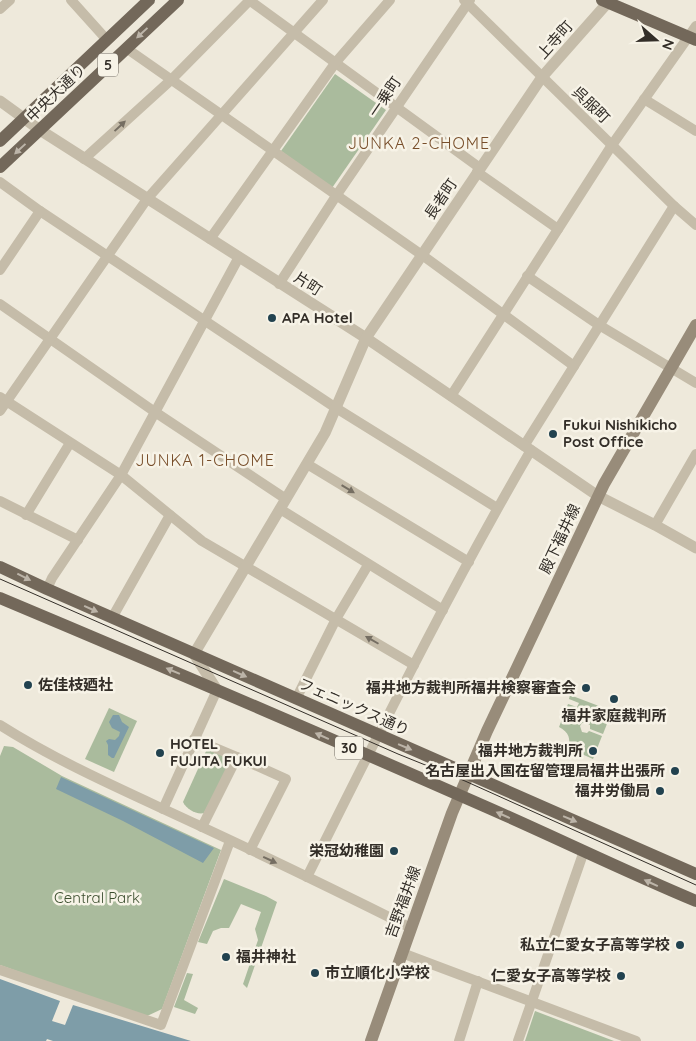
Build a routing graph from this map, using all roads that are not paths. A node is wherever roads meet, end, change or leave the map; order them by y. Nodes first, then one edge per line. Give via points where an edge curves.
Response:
1 (10, 0) edge
2 (71, 0) edge
3 (149, 0) edge
4 (178, 0) edge
5 (249, 0) edge
6 (323, 0) edge
7 (390, 0) edge
8 (467, 1) edge
9 (606, 1) edge
10 (0, 9) edge
11 (295, 32) junction
12 (693, 35) edge
13 (107, 40) junction
14 (126, 48) junction
15 (336, 62) junction
16 (542, 77) junction
17 (171, 80) junction
18 (644, 99) junction
19 (0, 101) edge
20 (397, 107) junction
21 (222, 115) junction
22 (24, 120) junction
23 (40, 130) junction
24 (696, 130) edge
25 (0, 141) edge
26 (612, 145) junction
27 (272, 151) junction
28 (84, 159) junction
29 (0, 167) edge
30 (479, 170) junction
31 (0, 182) edge
32 (336, 196) junction
33 (147, 199) junction
34 (674, 206) junction
35 (40, 211) junction
36 (696, 226) edge
37 (558, 229) junction
38 (210, 239) junction
39 (422, 255) junction
40 (109, 256) junction
41 (239, 257) junction
42 (0, 270) edge
43 (528, 276) junction
44 (279, 284) junction
45 (0, 304) edge
46 (503, 315) junction
47 (204, 320) junction
48 (600, 325) junction
49 (696, 325) edge
50 (50, 338) junction
51 (366, 338) junction
52 (574, 366) junction
53 (671, 369) junction
54 (696, 383) edge
55 (451, 396) junction
56 (3, 398) edge
57 (336, 408) junction
58 (0, 411) edge
59 (155, 412) junction
60 (70, 443) junction
61 (527, 448) junction
62 (696, 454) edge
63 (307, 464) junction
64 (121, 475) junction
65 (598, 496) junction
66 (286, 499) junction
67 (0, 501) edge
68 (497, 508) junction
69 (280, 509) junction
70 (26, 515) junction
71 (170, 515) junction
72 (656, 525) junction
73 (78, 540) junction
74 (696, 548) edge
75 (469, 562) junction
76 (244, 566) junction
77 (368, 566) junction
78 (0, 567) edge
79 (47, 590) junction
80 (0, 598) edge
81 (443, 610) junction
82 (112, 618) junction
83 (336, 620) junction
84 (194, 654) junction
85 (414, 665) junction
86 (217, 690) junction
87 (296, 699) junction
88 (0, 726) edge
89 (378, 736) junction
90 (194, 739) junction
91 (368, 756) junction
92 (237, 757) junction
93 (468, 775) junction
94 (459, 796) junction
95 (163, 809) junction
96 (202, 827) junction
97 (230, 841) junction
98 (250, 850) junction
99 (584, 851) junction
100 (696, 874) edge
101 (307, 877) junction
102 (696, 901) edge
103 (411, 928) junction
104 (402, 953) junction
105 (0, 970) edge
106 (478, 981) junction
107 (530, 1001) junction
108 (371, 1041) edge
109 (459, 1041) edge
110 (518, 1041) edge
111 (636, 1041) edge

1 - 10 street
2 - 13 street
3 - 13 main road, 中央大通り / 5
4 -> 14 main road, 中央大通り / 5
5 - 11 street
5 - 17 street
6 - 11 street
7 - 15 street
8 - 16 street, 呉服町
8 - 20 street, 一乗町
9 - 12 main road
9 - 16 street, 上寺町
11 - 15 street
11 - 21 street
12 - 18 street
13 - 22 main road, 中央大通り / 5
14 - 17 street
14 - 23 main road, 中央大通り / 5
15 - 20 street
15 - 27 street
16 - 26 street, 呉服町
16 - 30 street, 長者町
17 - 21 street
28 -> 17 street
18 - 24 street
18 - 26 street
19 - 22 street, 片町
20 - 30 street
20 - 32 street, 一乗町
21 - 27 street
21 - 33 street
22 - 23 street, 片町
22 - 25 main road, 中央大通り / 5
23 - 28 street, 片町
23 -> 29 main road, 中央大通り / 5
26 - 34 street, 呉服町
26 - 37 street
27 - 32 street
27 - 38 street
28 - 33 street, 片町
30 - 37 street
30 - 39 street, 長者町
31 - 35 street
32 - 39 street
32 - 44 street, 一乗町
33 - 38 street, 片町
33 - 40 street
34 - 36 street, 呉服町
34 - 48 street
35 - 40 street
35 - 42 street
37 - 43 street
38 - 41 street, 片町
39 - 46 street
39 - 51 street, 長者町
40 - 47 street
40 - 50 street
41 - 44 street, 片町
41 - 47 street
43 - 46 street
43 - 48 street
44 - 51 street, 片町
45 - 50 street
46 - 52 street
46 - 55 street
47 - 57 street
47 - 59 street
48 - 52 street
48 - 53 street
49 - 53 main road, 殿下福井線
50 - 56 street
50 - 59 street
51 - 55 street, 片町
51 - 57 street, 長者町
52 - 61 street
53 - 54 street
53 - 65 main road, 殿下福井線
55 - 61 street, 片町
56 - 58 street
56 - 60 street
57 - 63 street, 長者町
57 - 68 street
59 - 64 street
59 - 66 street
60 - 64 street
60 - 70 street
61 - 65 street, 片町
61 - 68 street
62 - 72 street
63 - 66 street, 長者町
63 -> 75 street
64 - 71 street
64 - 73 street
65 - 72 street, 片町
65 - 93 main road, 殿下福井線
66 - 69 street, 長者町
67 - 70 street
68 - 75 street
69 - 76 street, 長者町
69 - 77 street
70 - 73 street
71 - 76 street via 202,541
71 - 82 street
72 - 74 street, 片町
73 - 79 street
75 - 81 street
76 - 83 street
76 - 84 street, 長者町
77 - 81 street
77 - 83 street
78 -> 79 main road, フェニックス通り / 30
79 -> 82 main road, フェニックス通り / 30
86 -> 80 main road, 30
81 - 85 street
82 - 84 main road, フェニックス通り / 30
85 -> 83 street
83 - 87 street
84 - 86 street
84 -> 87 main road, フェニックス通り / 30
85 - 89 street
86 - 90 street
91 -> 86 main road, 30
87 - 89 main road, フェニックス通り / 30
88 - 95 street via 47,754
89 - 91 street
89 -> 93 main road, フェニックス通り / 30
90 - 92 street
90 - 95 street
91 - 94 main road, 30
91 - 101 street
92 - 96 street
92 - 98 street via 286,779
93 - 94 main road, 吉野福井線
93 -> 100 main road, フェニックス通り / 30
99 -> 94 main road, 30
94 - 103 main road, 吉野福井線
95 - 96 street
96 - 97 street
97 - 98 street
97 - 105 street via 161,1025
98 -> 101 street
102 -> 99 main road, 30
99 - 107 street
101 - 103 street
103 - 104 main road, 吉野福井線
104 - 106 street
104 - 108 main road, 吉野福井線
106 - 107 street
106 - 109 street
107 - 110 street
107 - 111 street

